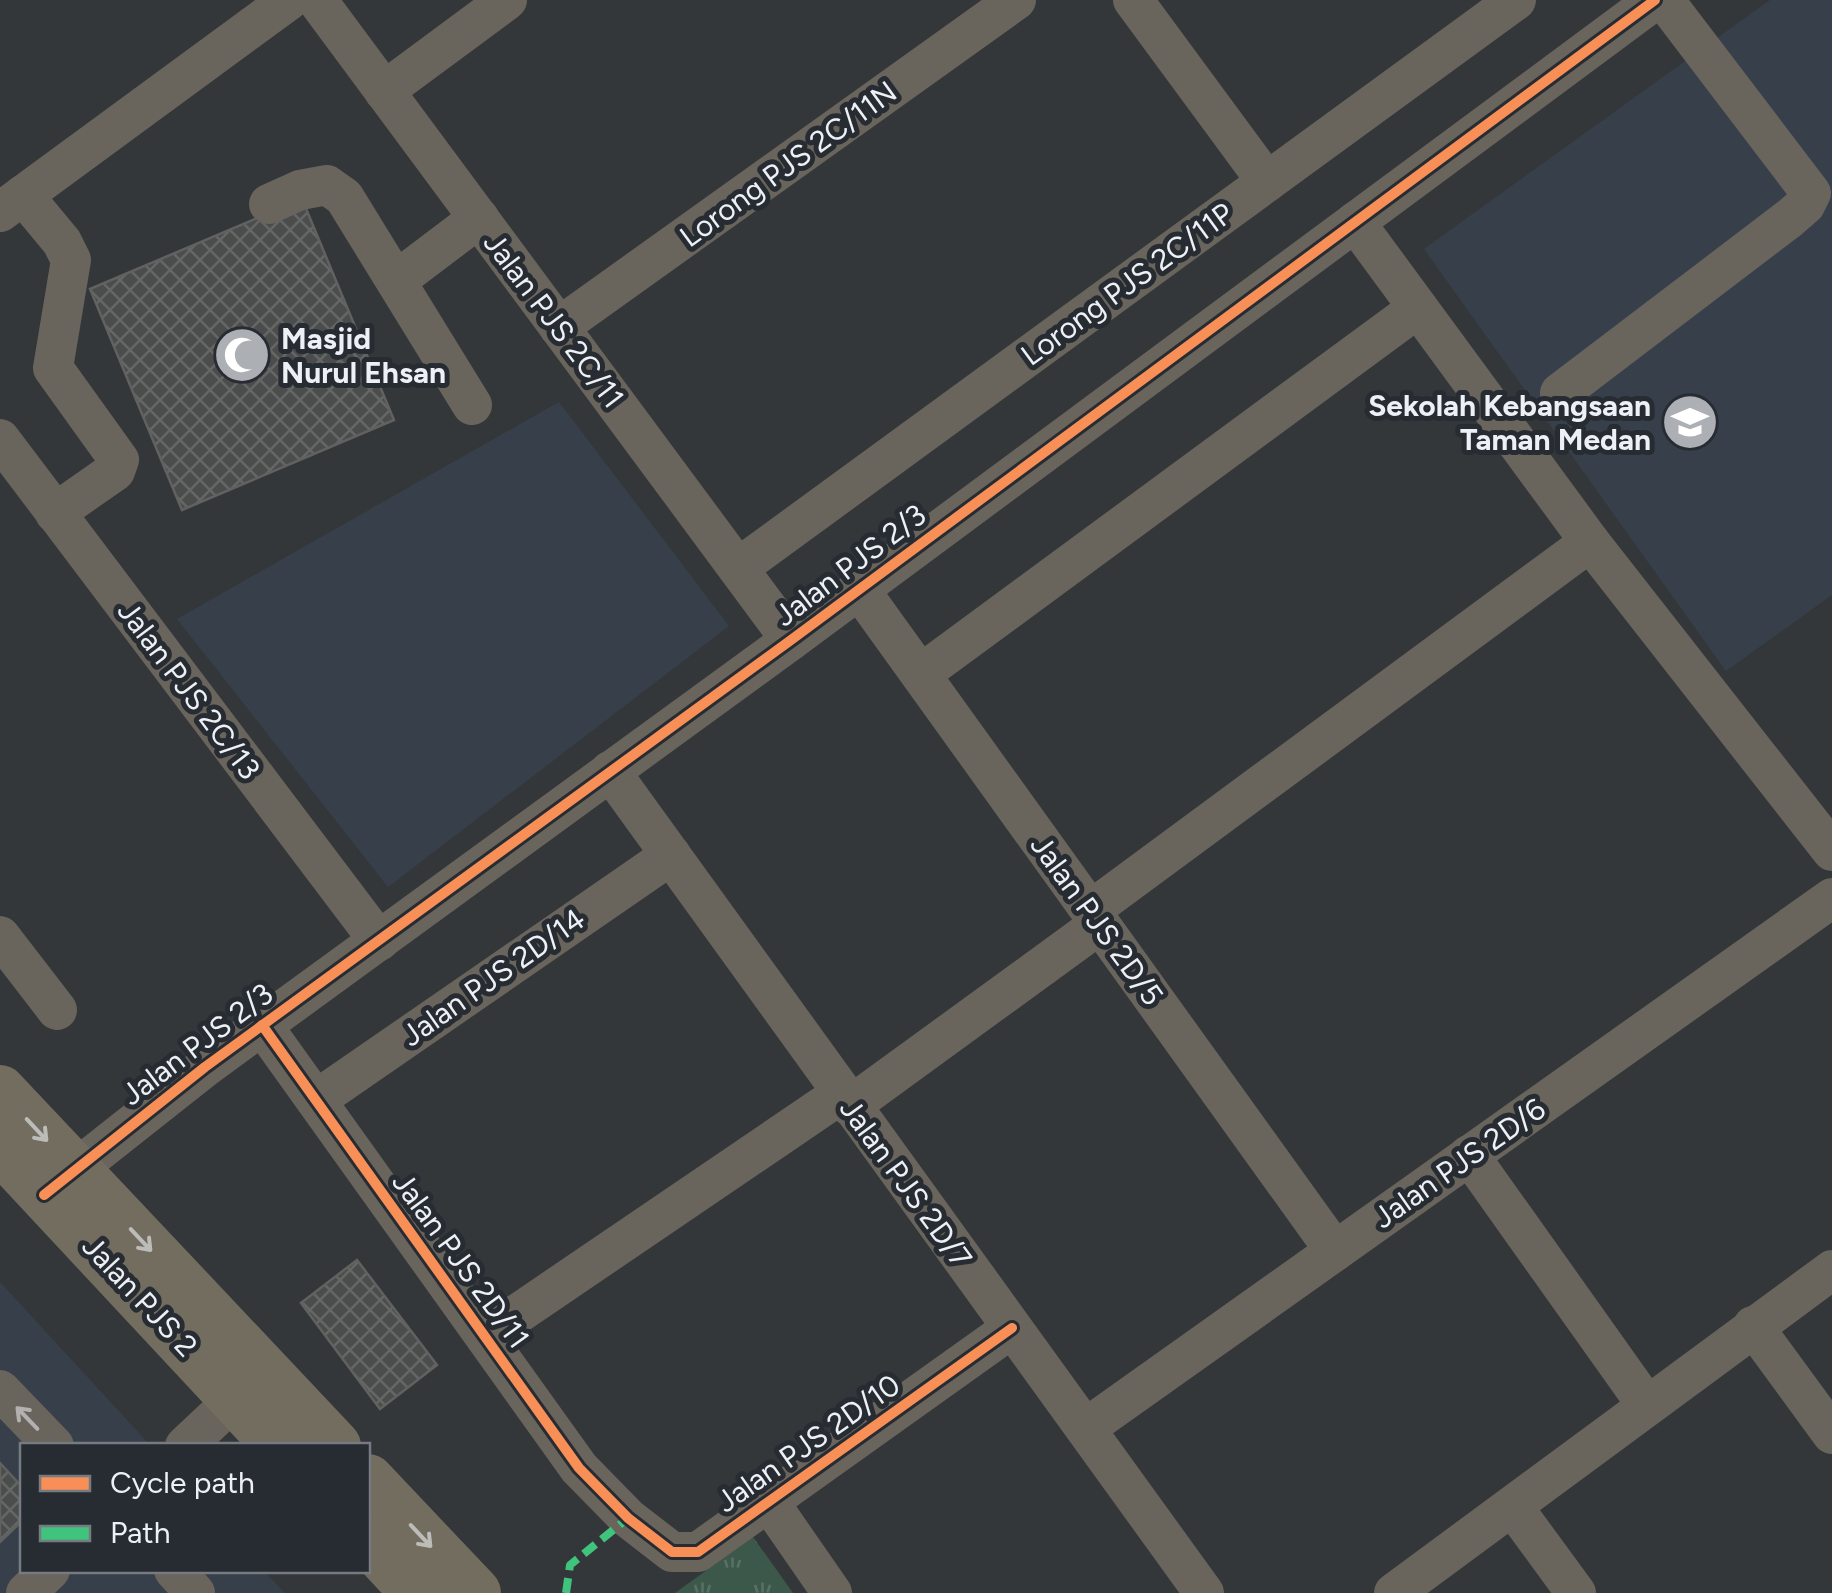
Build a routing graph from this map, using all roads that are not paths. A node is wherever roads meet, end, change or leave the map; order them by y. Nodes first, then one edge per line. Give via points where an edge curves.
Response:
1 (507, 0) edge
2 (1016, 0) edge
3 (1134, 0) edge
4 (1516, 0) edge
5 (1656, 0) edge
6 (1664, 0) edge
7 (317, 2) edge
8 (384, 91) junction
9 (1268, 182) junction
10 (12, 203) edge
11 (269, 204) dead end
12 (479, 218) junction
13 (1355, 222) junction
14 (397, 280) junction
15 (1418, 308) junction
16 (559, 327) junction
17 (1560, 393) dead end
18 (472, 404) dead end
19 (0, 439) edge
20 (15, 489) edge
21 (55, 513) junction
22 (1590, 542) junction
23 (738, 568) junction
24 (859, 589) junction
25 (791, 640) junction
26 (922, 673) junction
27 (610, 771) junction
28 (1832, 851) edge
29 (671, 856) junction
30 (1832, 898) edge
31 (1096, 917) junction
32 (0, 936) edge
33 (378, 940) junction
34 (57, 1010) dead end
35 (262, 1025) junction
36 (0, 1090) edge
37 (316, 1100) junction
38 (845, 1100) junction
39 (0, 1148) edge
40 (1469, 1156) junction
41 (59, 1182) junction
42 (1335, 1251) junction
43 (1832, 1270) edge
44 (1753, 1326) junction
45 (1012, 1328) junction
46 (485, 1336) junction
47 (0, 1390) edge
48 (235, 1399) junction
49 (1646, 1404) junction
50 (1086, 1428) junction
51 (1832, 1434) edge
52 (51, 1443) edge
53 (187, 1443) edge
54 (276, 1443) edge
55 (332, 1443) edge
56 (370, 1482) edge
57 (769, 1502) junction
58 (1513, 1507) junction
59 (628, 1518) joint
60 (370, 1542) edge
61 (47, 1573) edge
62 (177, 1573) edge
63 (26, 1593) edge
64 (196, 1593) edge
65 (417, 1593) edge
66 (475, 1593) edge
67 (832, 1593) edge
68 (1204, 1593) edge
69 (1394, 1593) edge
70 (1576, 1593) edge

1 - 8 street
2 - 16 street, Lorong PJS 2C/11N
3 - 9 street
4 - 9 street, Lorong PJS 2C/11P
5 - 13 street, Jalan PJS 2/3
6 - 17 street via 1810,193 1790,218
7 - 8 street, Jalan PJS 2C/11
7 - 10 street
8 - 12 street, Jalan PJS 2C/11
9 - 23 street, Lorong PJS 2C/11P
10 - 21 street via 62,242 71,260 53,368 119,460 115,472
11 - 14 street via 327,185 344,198
12 - 14 street
12 - 16 street, Jalan PJS 2C/11
13 - 15 street
13 - 24 street, Jalan PJS 2/3
14 - 18 street
15 - 22 street
15 - 26 street
16 - 23 street, Jalan PJS 2C/11
19 - 20 street, Jalan PJS 2C/13
20 - 21 street, Jalan PJS 2C/13
21 - 33 street, Jalan PJS 2C/13
22 - 28 street
22 - 31 street
23 - 25 street, Jalan PJS 2C/11
24 - 25 street, Jalan PJS 2/3
24 - 26 street, Jalan PJS 2D/5
25 - 27 street, Jalan PJS 2/3
26 - 31 street, Jalan PJS 2D/5
27 - 29 street, Jalan PJS 2D/7
27 - 33 street, Jalan PJS 2/3
29 - 37 street, Jalan PJS 2D/14
29 - 38 street, Jalan PJS 2D/7
30 - 40 street, Jalan PJS 2D/6
31 - 38 street
31 - 42 street, Jalan PJS 2D/5
32 - 34 street
33 - 35 street, Jalan PJS 2/3
35 - 37 street, Jalan PJS 2D/11
35 - 41 street, Jalan PJS 2/3
36 -> 41 main road, Jalan PJS 2
37 - 46 street, Jalan PJS 2D/11
38 - 45 street, Jalan PJS 2D/7
38 - 46 street
39 - 41 main road, Jalan PJS 2
40 - 42 street, Jalan PJS 2D/6
40 - 49 street
41 - 48 main road, Jalan PJS 2
41 -> 55 main road
42 - 50 street, Jalan PJS 2D/6
43 - 44 street
44 - 49 street
44 - 51 street
45 - 50 street, Jalan PJS 2D/7
45 - 57 street, Jalan PJS 2D/10
46 - 59 street, Jalan PJS 2D/11 via 579,1468
52 -> 47 street
48 - 53 street
48 - 54 main road, Jalan PJS 2
49 - 58 street
50 - 68 street, Jalan PJS 2D/7
56 -> 66 main road
57 - 59 street, Jalan PJS 2D/10 via 698,1552 672,1552
57 - 67 street
58 - 69 street
58 - 70 street
60 - 65 main road
61 - 63 street
62 - 64 street

